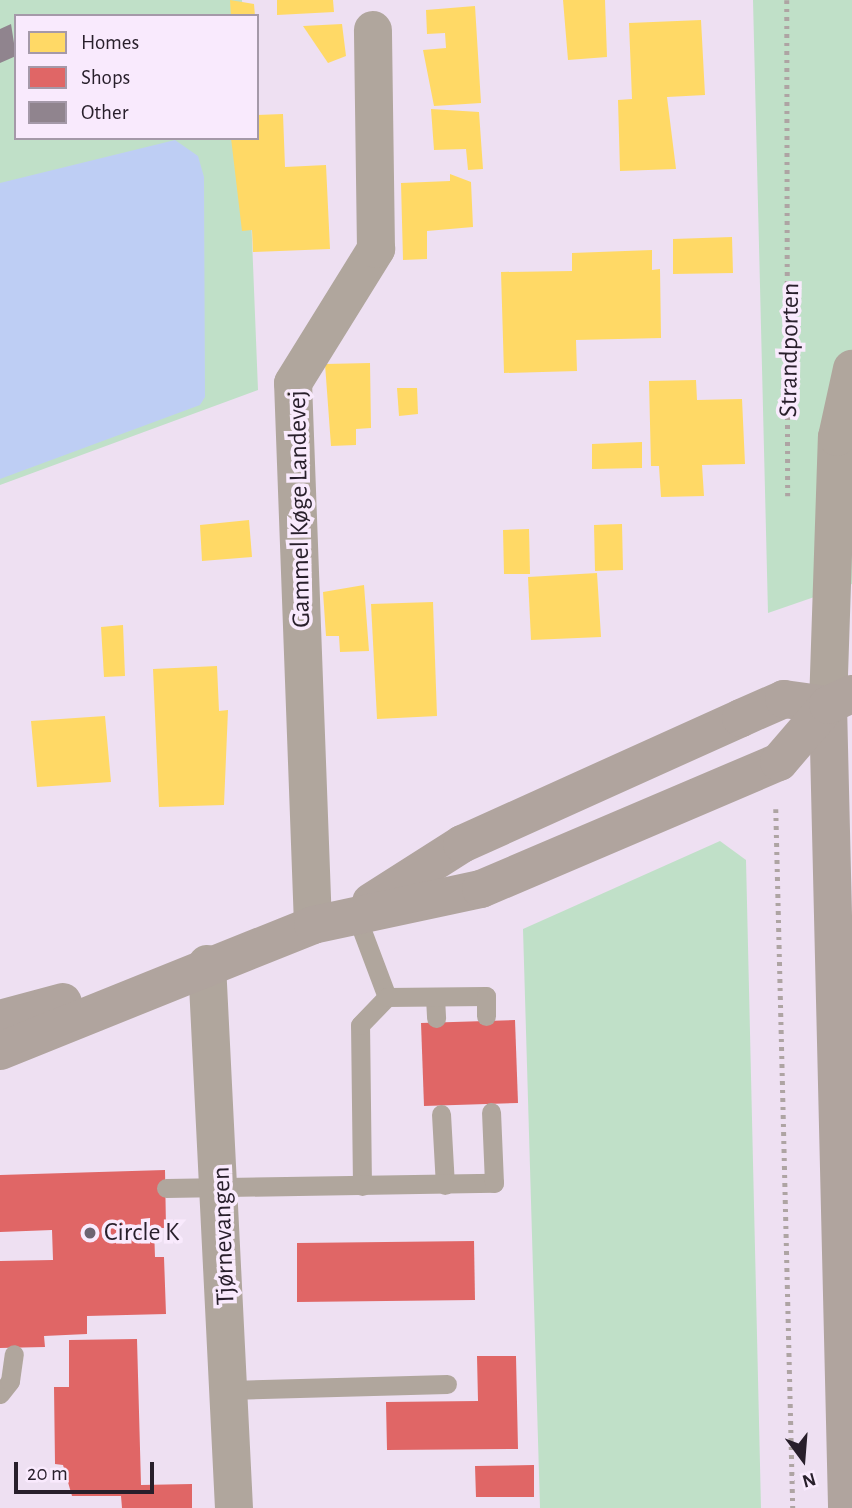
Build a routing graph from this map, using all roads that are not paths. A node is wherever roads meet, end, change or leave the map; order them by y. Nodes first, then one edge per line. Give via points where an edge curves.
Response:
1 (373, 30) dead end
2 (852, 369) edge
3 (840, 700) edge
4 (355, 912) junction
5 (313, 925) junction
6 (207, 964) junction
7 (435, 997) junction
8 (387, 998) junction
9 (486, 1016) dead end
10 (436, 1018) dead end
11 (0, 1020) edge
12 (0, 1051) edge
13 (491, 1112) dead end
14 (441, 1114) dead end
15 (445, 1185) junction
16 (223, 1186) junction
17 (362, 1186) junction
18 (166, 1188) dead end
19 (14, 1353) dead end
20 (447, 1384) dead end
21 (229, 1390) junction
22 (0, 1394) edge
23 (234, 1508) edge
24 (847, 1508) edge

1 - 5 street, Gammel Køge Landevej via 376,249 293,383
2 - 3 street, Strandporten via 837,437
3 - 4 main road via 784,699 462,844
3 - 4 main road via 779,762 481,889
3 - 24 main road
4 - 5 main road
4 - 8 lane
5 - 6 main road
6 - 11 main road
6 - 12 main road
6 - 16 street, Tjørnevangen
7 - 8 lane
7 - 9 lane via 486,996
7 - 10 lane
8 - 17 lane via 360,1025
13 - 15 lane via 494,1183
14 - 15 lane
15 - 17 lane
16 - 17 lane
16 - 18 lane
16 - 21 street, Tjørnevangen
19 - 22 lane via 10,1381
20 - 21 lane
21 - 23 street, Tjørnevangen

